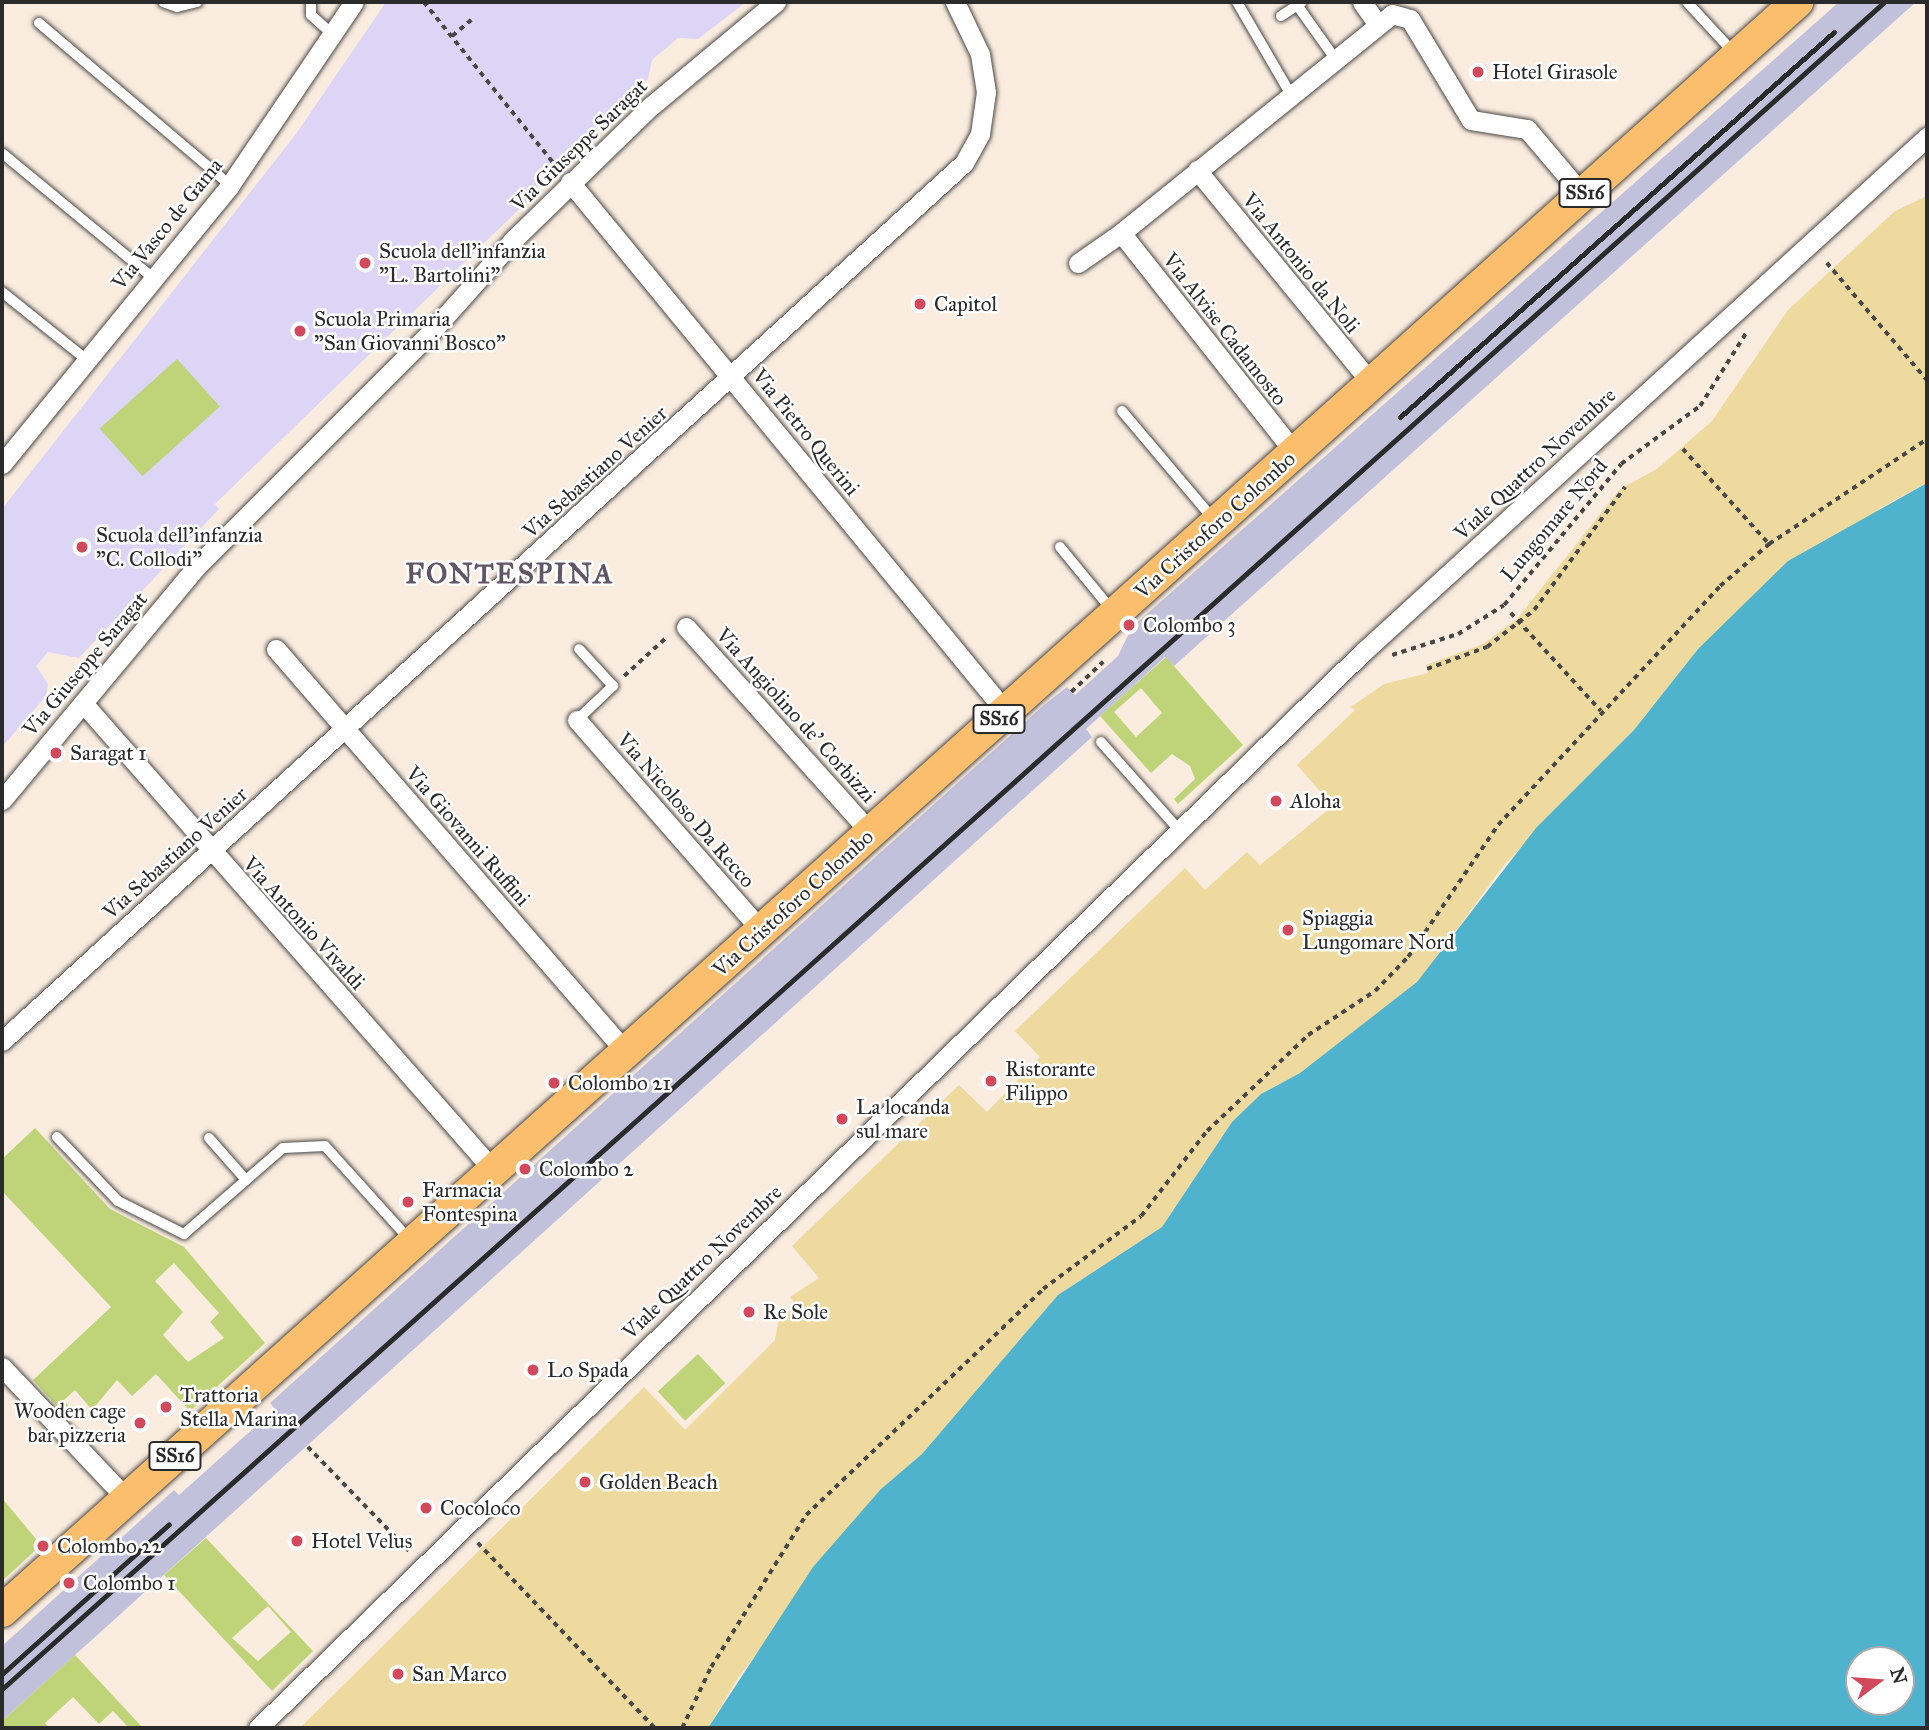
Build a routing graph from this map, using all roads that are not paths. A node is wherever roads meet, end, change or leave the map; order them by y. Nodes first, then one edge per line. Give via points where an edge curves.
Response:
1 (163, 2) edge
2 (197, 2) edge
3 (311, 2) edge
4 (354, 2) edge
5 (776, 2) edge
6 (955, 2) edge
7 (1237, 2) edge
8 (1362, 2) edge
9 (1687, 2) edge
10 (1797, 2) edge
11 (1299, 4) edge
12 (1281, 16) dead end
13 (1376, 22) junction
14 (39, 23) dead end
15 (332, 34) junction
16 (1737, 56) junction
17 (1334, 57) junction
18 (1290, 93) junction
19 (1927, 137) edge
20 (2, 153) edge
21 (1197, 170) junction
22 (570, 182) junction
23 (230, 185) junction
24 (1583, 195) junction
25 (1121, 233) junction
26 (1078, 263) dead end
27 (153, 278) junction
28 (2, 292) edge
29 (87, 360) junction
30 (733, 378) junction
31 (1372, 384) junction
32 (1122, 411) dead end
33 (1295, 453) junction
34 (2, 464) edge
35 (1217, 523) junction
36 (1060, 547) dead end
37 (1116, 614) junction
38 (679, 629) road end
39 (276, 649) dead end
40 (579, 649) dead end
41 (83, 703) junction
42 (1006, 712) junction
43 (577, 720) joint
44 (345, 730) junction
45 (1101, 742) dead end
46 (2, 800) edge
47 (1179, 830) junction
48 (871, 833) junction
49 (210, 852) junction
50 (762, 931) junction
51 (2, 1041) edge
52 (626, 1052) junction
53 (57, 1137) dead end
54 (209, 1138) dead end
55 (494, 1171) junction
56 (246, 1180) junction
57 (413, 1243) junction
58 (2, 1367) edge
59 (127, 1499) junction
60 (2, 1611) edge
61 (258, 1728) edge

1 - 2 lane via 177,7
3 - 15 lane via 311,15
4 - 15 street, Via Vasco de Gama
5 - 22 street, Via Giuseppe Saragat
6 - 30 street, Via Sebastiano Venier via 984,74 984,114 972,151
7 - 18 lane
8 - 13 street
9 - 16 lane
10 - 16 main road, Via Cristoforo Colombo / SS16
11 - 12 lane
11 - 17 lane
13 - 17 street
13 - 24 street via 1399,13 1413,24 1471,120 1527,129
14 - 23 lane
15 - 23 street, Via Vasco de Gama
16 - 24 main road, Via Cristoforo Colombo / SS16
17 - 18 street
18 - 21 street
19 - 47 street, Viale Quattro Novembre via 1363,652
20 - 27 lane
21 - 25 street
21 - 31 street, Via Antonio da Noli
22 - 30 street, Via Pietro Querini
22 - 41 street, Via Giuseppe Saragat via 432,331 197,566
23 - 27 street, Via Vasco de Gama
24 - 31 main road, Via Cristoforo Colombo / SS16
25 - 26 street
25 - 33 street, Via Alvise Cadamosto
27 - 29 street, Via Vasco de Gama
28 - 29 lane
29 - 34 street, Via Vasco de Gama
30 - 42 street, Via Pietro Querini
30 - 44 street, Via Sebastiano Venier
31 - 33 main road, Via Cristoforo Colombo / SS16
32 - 35 lane
33 - 35 main road, Via Cristoforo Colombo / SS16
35 - 37 main road, Via Cristoforo Colombo / SS16
36 - 37 lane
37 - 42 main road, Via Cristoforo Colombo / SS16
38 - 48 street, Via Angiolino de' Corbizzi
39 - 44 street, Via Giovanni Ruffini
40 - 43 lane via 613,686
41 - 46 street, Via Giuseppe Saragat
41 - 49 street, Via Antonio Vivaldi
42 - 48 main road, Via Cristoforo Colombo / SS16
43 - 50 street, Via Nicoloso Da Recco
44 - 49 street, Via Sebastiano Venier
44 - 52 street, Via Giovanni Ruffini
45 - 47 lane
47 - 61 street, Viale Quattro Novembre
48 - 50 main road, Via Cristoforo Colombo / SS16
49 - 51 street, Via Sebastiano Venier
49 - 55 street, Via Antonio Vivaldi
50 - 52 main road, Via Cristoforo Colombo / SS16
52 - 55 main road, Via Cristoforo Colombo / SS16
53 - 56 lane via 118,1201 184,1234
54 - 56 lane
55 - 57 main road, Via Cristoforo Colombo / SS16
56 - 57 lane via 283,1148 325,1146
57 - 59 main road, Via Cristoforo Colombo / SS16
58 - 59 street
59 - 60 main road, Via Cristoforo Colombo / SS16

